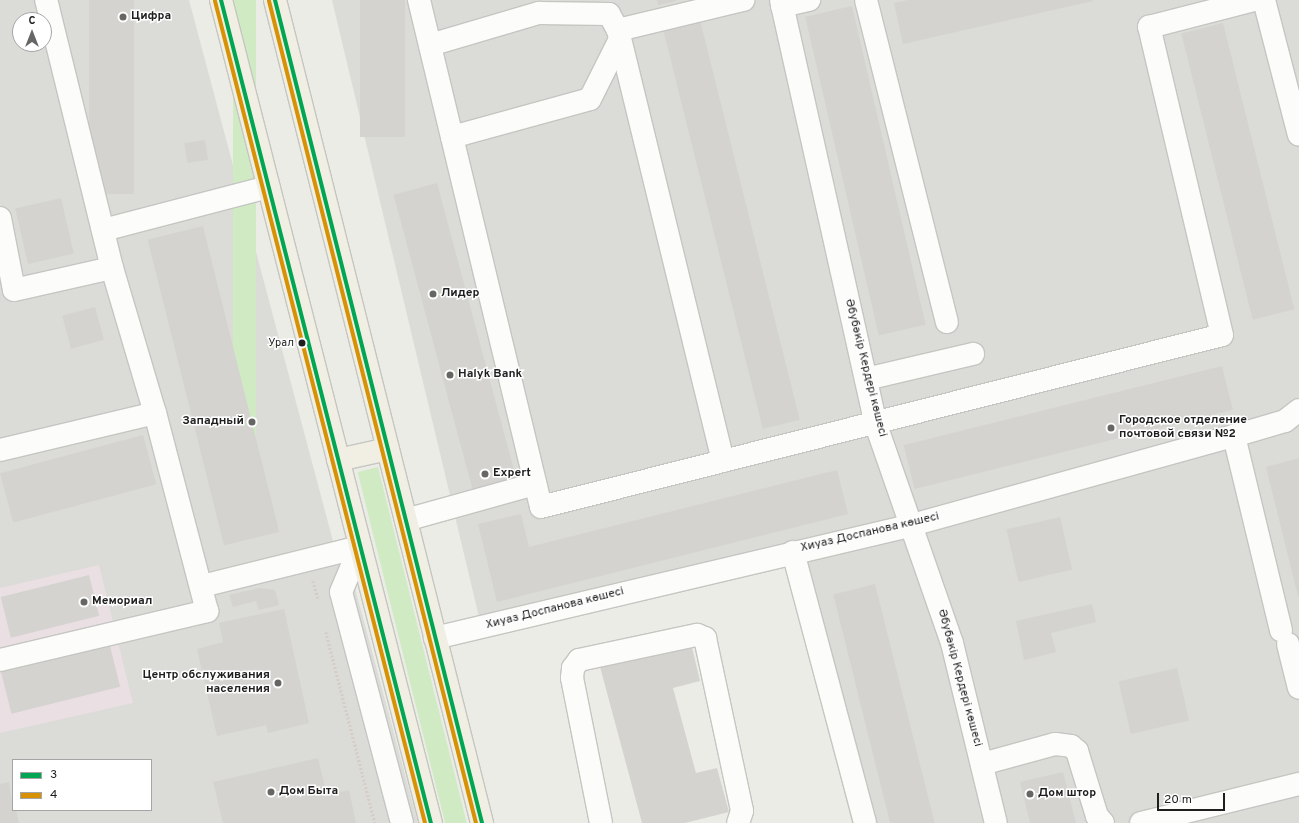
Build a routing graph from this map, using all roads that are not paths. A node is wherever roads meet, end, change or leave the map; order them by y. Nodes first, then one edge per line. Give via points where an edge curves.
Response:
1 (46, 0) edge
2 (221, 0) edge
3 (275, 0) edge
4 (419, 0) edge
5 (742, 0) edge
6 (809, 0) edge
7 (866, 0) edge
8 (1254, 0) edge
9 (1264, 0) edge
10 (782, 3) edge
11 (619, 34) junction
12 (430, 45) junction
13 (1299, 135) edge
14 (452, 137) junction
15 (268, 187) junction
16 (0, 218) edge
17 (103, 230) junction
18 (112, 268) junction
19 (947, 322) dead end
20 (973, 354) dead end
21 (866, 379) junction
22 (1299, 410) edge
23 (155, 413) junction
24 (875, 422) junction
25 (1234, 436) junction
26 (388, 449) junction
27 (0, 450) edge
28 (338, 460) junction
29 (723, 461) junction
30 (535, 484) junction
31 (406, 520) junction
32 (912, 525) junction
33 (360, 547) junction
34 (792, 552) junction
35 (202, 586) junction
36 (435, 638) junction
37 (0, 660) edge
38 (1299, 688) edge
39 (982, 764) junction
40 (1299, 784) edge
41 (402, 823) edge
42 (431, 823) edge
43 (482, 823) edge
44 (602, 823) edge
45 (738, 823) edge
46 (865, 823) edge
47 (996, 823) edge
48 (1103, 823) edge
49 (1141, 823) edge

1 - 17 street
2 - 15 main road
3 - 26 main road
4 - 12 street
5 - 11 street
6 - 10 street
7 - 19 street
8 - 24 street via 1148,27 1222,335
9 - 13 street
10 - 21 street, Әбубәкір Кердері көшесі
11 - 12 street via 609,14 539,13
11 - 14 street via 590,99
11 - 29 street
12 - 14 street
14 - 30 street
15 - 17 street
15 - 28 main road
16 - 18 street via 14,290
17 - 18 street
18 - 23 street
20 - 21 street
21 - 24 street, Әбубәкір Кердері көшесі
22 - 25 street, Хиуаз Доспанова көшесі via 1284,421
23 - 27 street
23 - 35 street
24 - 29 street
24 - 32 street, Әбубәкір Кердері көшесі
25 - 32 street, Хиуаз Доспанова көшесі
25 - 38 street
26 - 28 main road
26 - 31 main road
28 - 33 main road
29 - 30 street via 541,507
30 - 31 street
31 - 36 main road
32 - 34 street, Хиуаз Доспанова көшесі
32 - 39 street, Әбубәкір Кердері көшесі via 952,643
33 - 35 street
33 - 41 street via 341,592
33 - 42 main road
34 - 36 street, Хиуаз Доспанова көшесі
34 - 46 street
35 - 37 street via 207,612
36 - 43 main road
39 - 47 street, Әбубәкір Кердері көшесі
39 - 48 street via 1055,744 1071,746 1077,751 1097,816
40 - 49 street
44 - 45 street via 572,678 573,668 579,660 697,635 705,638 742,811

